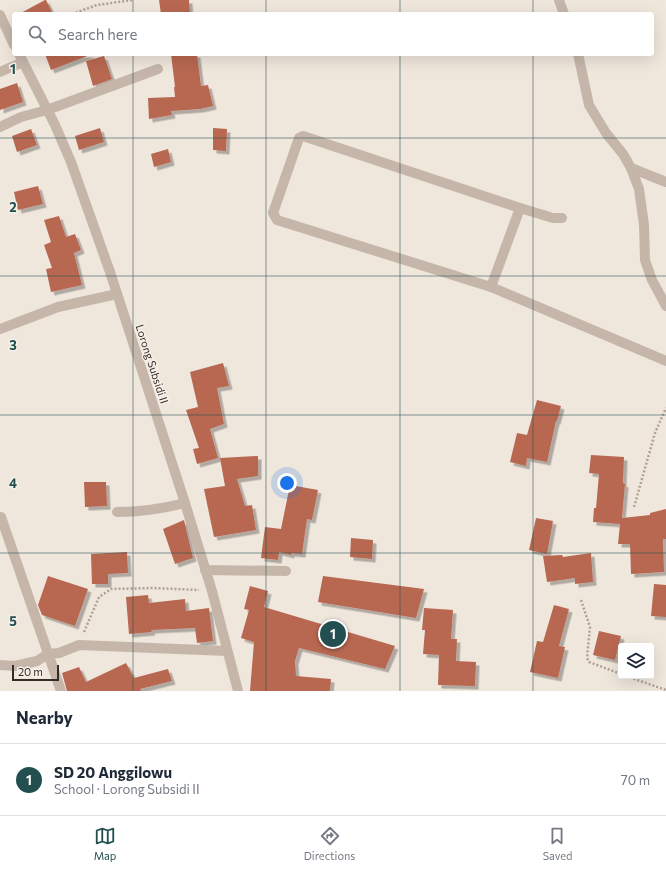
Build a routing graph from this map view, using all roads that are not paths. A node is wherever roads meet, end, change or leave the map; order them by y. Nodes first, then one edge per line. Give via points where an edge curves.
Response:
1 (559, 0) edge
2 (563, 12) edge
3 (0, 15) edge
4 (12, 41) edge
5 (578, 56) edge
6 (21, 58) edge
7 (158, 70) dead end
8 (0, 72) edge
9 (47, 110) junction
10 (0, 127) edge
11 (631, 168) junction
12 (666, 182) edge
13 (520, 208) junction
14 (562, 218) dead end
15 (491, 287) junction
16 (117, 294) junction
17 (666, 306) edge
18 (0, 329) edge
19 (666, 361) edge
20 (185, 503) junction
21 (117, 512) dead end
22 (1, 517) edge
23 (204, 570) junction
24 (286, 571) dead end
25 (227, 651) junction
26 (48, 654) junction
27 (0, 666) edge
28 (60, 691) edge
29 (238, 691) edge

1 - 2 street
3 - 4 street
5 - 11 street via 589,105
6 - 8 street
6 - 9 street, Lorong Subsidi II
7 - 9 street
9 - 10 street via 21,116
9 - 16 street, Lorong Subsidi II via 72,162
11 - 12 street
11 - 17 street via 641,200 647,266
13 - 14 street via 553,218
13 - 15 street
13 - 15 street via 303,136 294,152 273,213 277,220
15 - 19 street
16 - 18 street via 58,307
16 - 20 street, Lorong Subsidi II
20 - 21 street via 140,512
20 - 23 street, Lorong Subsidi II
22 - 26 street
23 - 24 street
23 - 25 street, Lorong Subsidi II
25 - 26 street via 79,645 59,653
25 - 29 street, Lorong Subsidi II
26 - 27 street via 37,661 15,666
26 - 28 street

